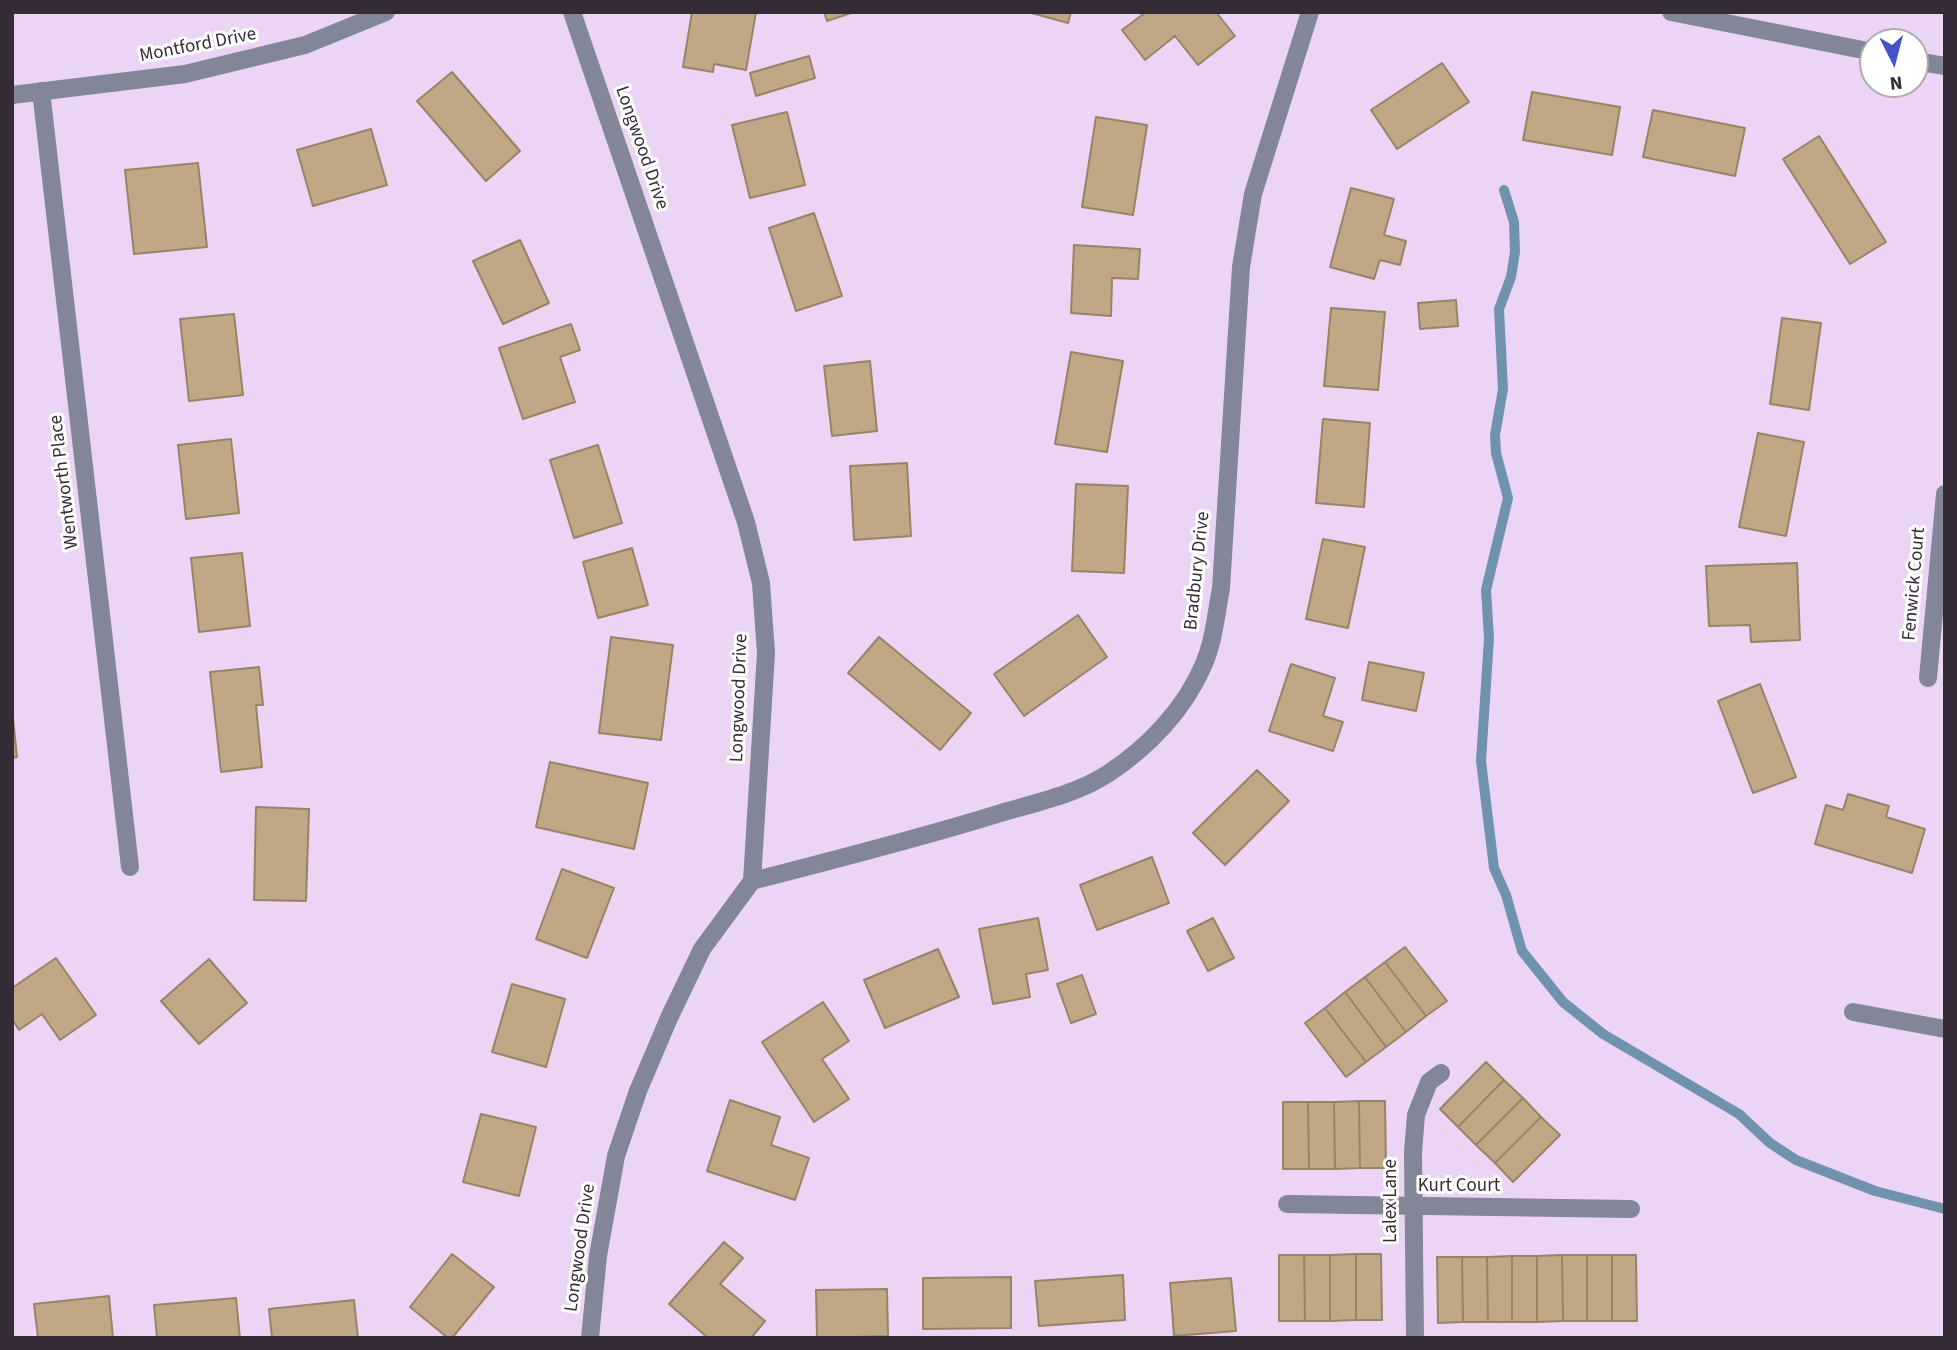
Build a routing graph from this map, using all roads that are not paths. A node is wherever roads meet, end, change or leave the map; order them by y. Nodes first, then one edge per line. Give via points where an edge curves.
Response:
1 (386, 12) edge
2 (572, 12) edge
3 (1310, 12) edge
4 (1671, 12) edge
5 (1859, 49) edge
6 (41, 91) junction
7 (12, 94) edge
8 (1945, 494) edge
9 (1928, 678) dead end
10 (130, 867) dead end
11 (752, 881) junction
12 (1853, 1012) dead end
13 (1945, 1029) edge
14 (1441, 1073) dead end
15 (1287, 1204) dead end
16 (1413, 1208) junction
17 (1631, 1209) dead end
18 (590, 1338) edge
19 (1415, 1338) edge

1 - 6 street, Montford Drive via 305,45 185,74
2 - 11 street, Longwood Drive via 747,522 761,583 766,653
3 - 11 street, Bradbury Drive via 1253,194 1241,267 1221,588 1212,640 1192,688 1175,714 1148,741 1108,774 1067,793 923,838
4 - 5 street
6 - 7 street, Montford Drive
6 - 10 street, Wentworth Place
8 - 9 street, Fenwick Court
11 - 18 street, Longwood Drive via 702,948 638,1091 616,1156 598,1256
12 - 13 street
14 - 16 street, Lalex Lane via 1429,1082 1416,1115
15 - 16 street, Kurt Court
16 - 17 street, Kurt Court
16 - 19 street, Lalex Lane

